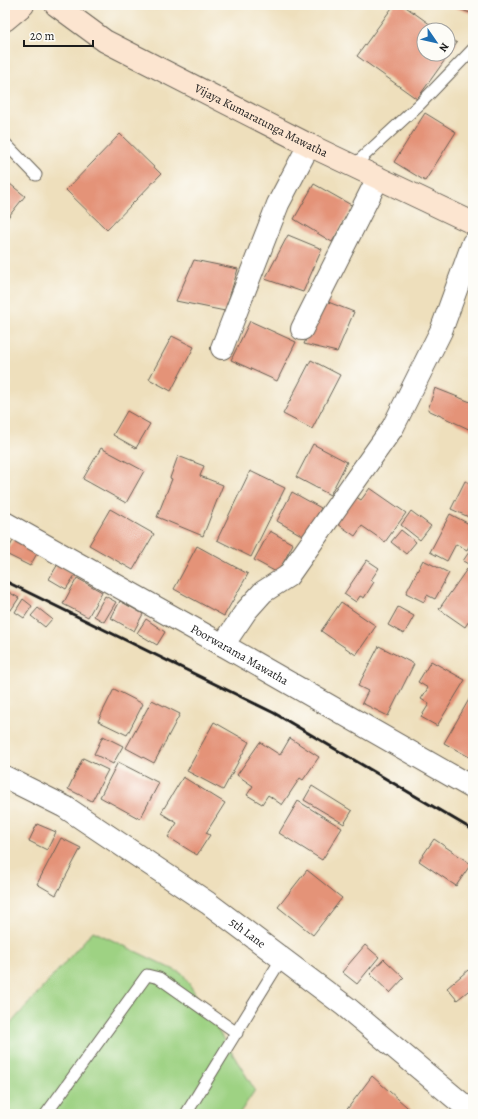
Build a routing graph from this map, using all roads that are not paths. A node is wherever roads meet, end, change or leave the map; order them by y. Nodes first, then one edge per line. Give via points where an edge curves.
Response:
1 (23, 5) edge
2 (56, 5) edge
3 (5, 20) edge
4 (473, 49) edge
5 (5, 143) edge
6 (309, 145) junction
7 (353, 166) junction
8 (36, 175) dead end
9 (378, 178) junction
10 (473, 223) edge
11 (473, 243) edge
12 (302, 328) dead end
13 (222, 348) dead end
14 (5, 524) edge
15 (223, 645) junction
16 (5, 777) edge
17 (473, 788) edge
18 (282, 958) junction
19 (237, 1033) junction
20 (473, 1113) edge
21 (46, 1114) edge
22 (186, 1114) edge

1 - 3 main road
2 - 6 main road, Vijaya Kumaratunga Mawatha via 105,41
4 - 7 lane via 420,104
5 - 8 lane
6 - 7 main road, Vijaya Kumaratunga Mawatha
6 - 13 street via 278,204
7 - 9 main road, Vijaya Kumaratunga Mawatha
9 - 10 main road, Vijaya Kumaratunga Mawatha
9 - 12 street
11 - 15 street via 441,331 392,426 288,576 263,592
14 - 15 street, Poorwarama Mawatha
15 - 17 street, Poorwarama Mawatha
16 - 18 street, 5th Lane via 65,807 208,903
18 - 19 lane
18 - 20 street, 5th Lane via 345,1006
19 - 21 lane via 159,978 146,975
19 - 22 lane

